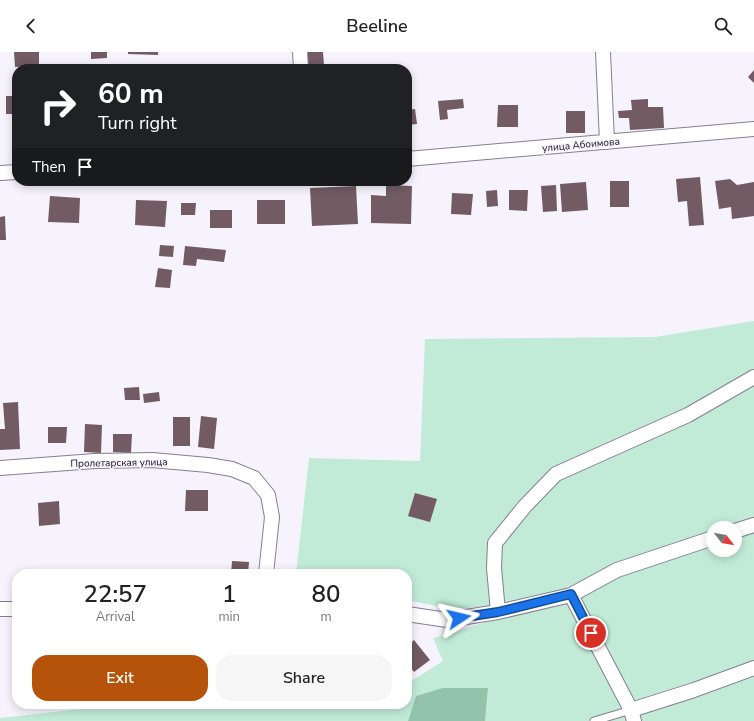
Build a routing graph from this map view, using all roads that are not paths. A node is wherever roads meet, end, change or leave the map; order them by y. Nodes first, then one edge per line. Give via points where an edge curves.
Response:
1 (300, 52) edge
2 (603, 52) edge
3 (301, 64) edge
4 (754, 129) edge
5 (607, 142) junction
6 (412, 159) edge
7 (12, 172) edge
8 (0, 173) edge
9 (754, 377) edge
10 (0, 468) edge
11 (754, 525) edge
12 (742, 529) edge
13 (706, 540) edge
14 (267, 569) edge
15 (571, 594) junction
16 (0, 609) edge
17 (12, 609) edge
18 (498, 612) junction
19 (412, 615) edge
20 (754, 668) edge
21 (633, 716) edge
22 (594, 721) edge

1 - 3 street
2 - 5 street
4 - 5 street, улица Абоимова
5 - 6 street, улица Абоимова
7 - 8 street
9 - 18 street via 688,415 556,474 525,506 495,543 494,568
10 - 14 street, Пролетарская улица via 94,461 152,460 232,469 254,478 268,495 272,517
11 - 12 street
13 - 15 street via 617,570
15 - 18 street
15 - 21 street
16 - 17 street
18 - 19 street via 447,620
20 - 21 street
21 - 22 lane

